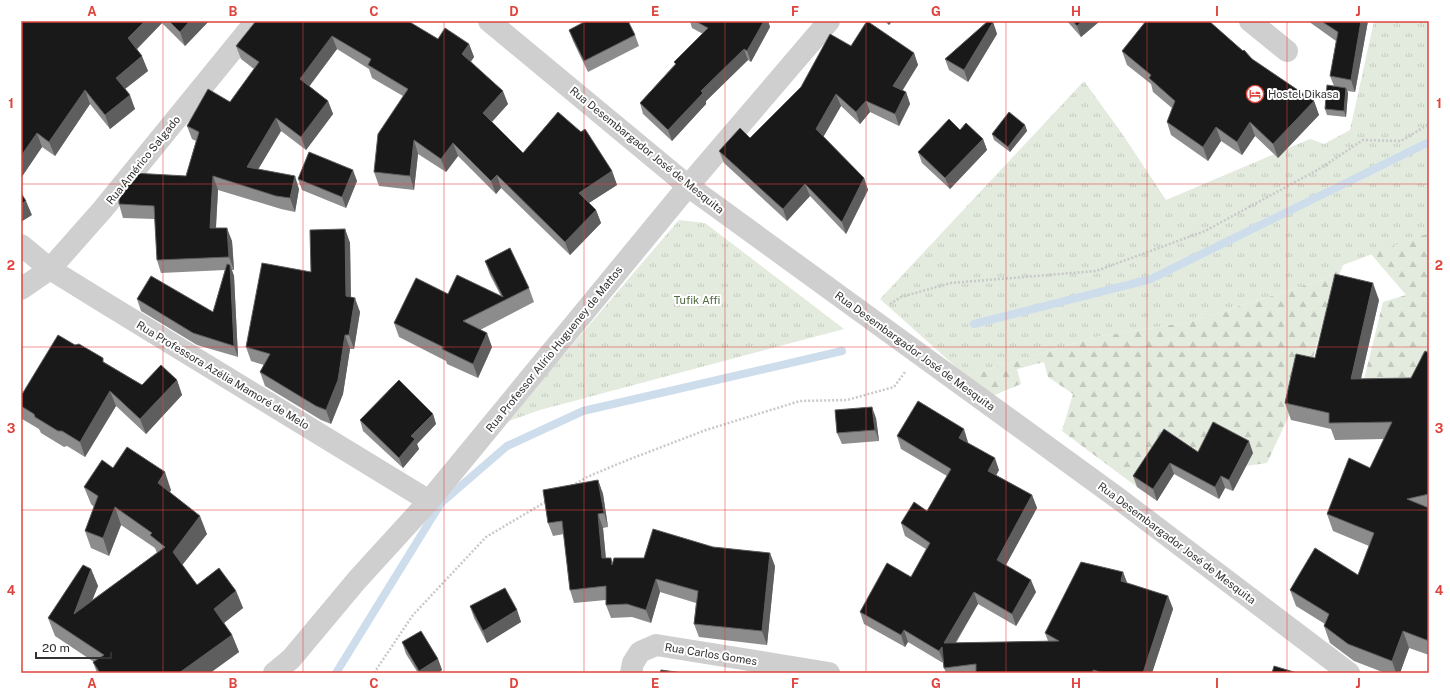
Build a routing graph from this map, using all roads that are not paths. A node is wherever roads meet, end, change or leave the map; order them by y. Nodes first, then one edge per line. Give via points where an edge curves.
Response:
1 (256, 21) edge
2 (489, 21) edge
3 (829, 21) edge
4 (1250, 21) edge
5 (1286, 51) dead end
6 (688, 186) junction
7 (21, 245) edge
8 (50, 269) junction
9 (21, 289) edge
10 (429, 501) junction
11 (274, 673) edge
12 (631, 673) edge
13 (829, 673) edge
14 (1349, 673) edge

1 - 8 street, Rua Américo Salgado via 103,209
2 - 6 street, Rua Desembargador José de Mesquita
3 - 6 street, Rua Professor Alírio Hugueney de Mattos
4 - 5 street
6 - 10 street, Rua Professor Alírio Hugueney de Mattos
6 - 14 street, Rua Desembargador José de Mesquita via 1119,499
7 - 8 street, Rua Professora Azélia Mamoré de Melo
8 - 9 street, Rua Américo Salgado
8 - 10 street, Rua Professora Azélia Mamoré de Melo
10 - 11 street, Rua Professor Alírio Hugueney de Mattos via 357,580 291,659
12 - 13 street, Rua Carlos Gomes via 640,652 656,646

